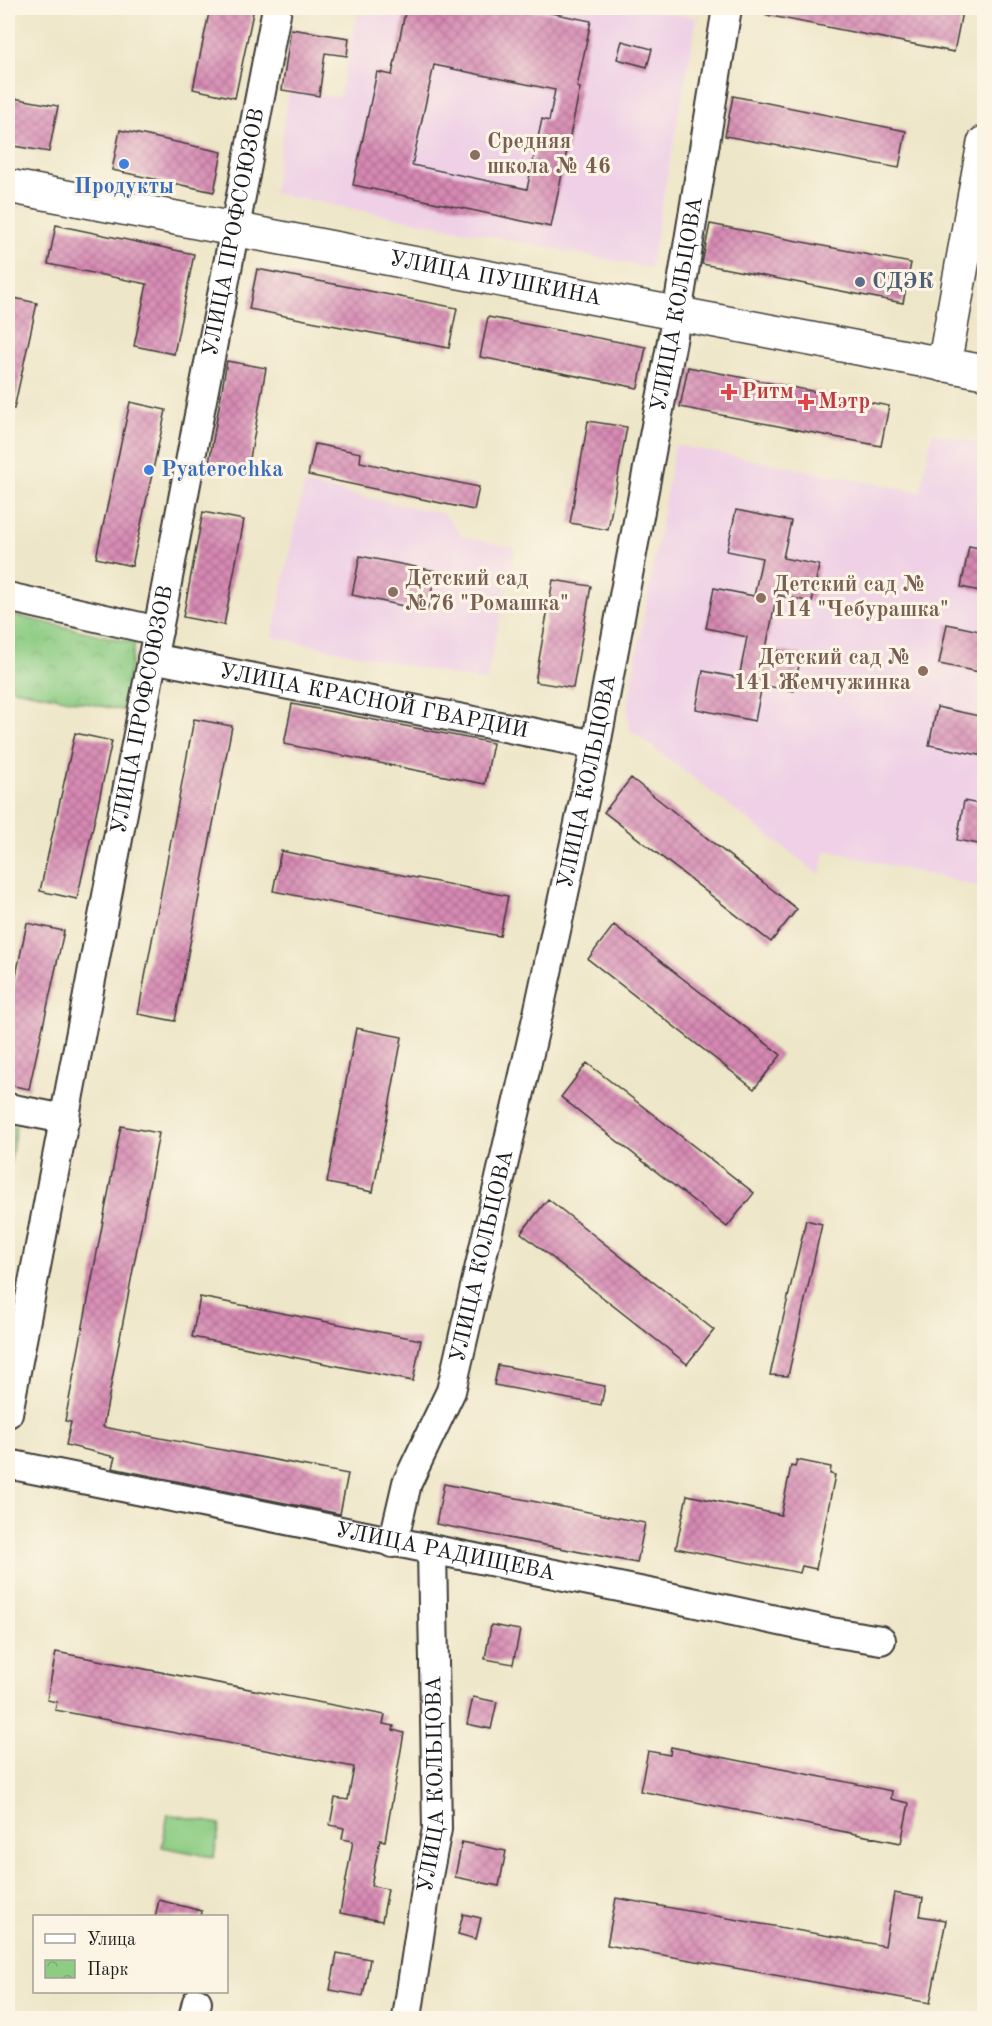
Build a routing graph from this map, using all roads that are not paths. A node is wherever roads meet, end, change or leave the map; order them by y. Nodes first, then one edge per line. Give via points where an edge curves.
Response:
1 (276, 8) edge
2 (727, 8) edge
3 (984, 143) edge
4 (8, 186) edge
5 (235, 230) junction
6 (677, 314) junction
7 (944, 365) junction
8 (984, 372) edge
9 (8, 597) edge
10 (155, 645) junction
11 (596, 745) junction
12 (8, 1108) edge
13 (65, 1119) junction
14 (8, 1413) edge
15 (8, 1464) edge
16 (393, 1543) junction
17 (432, 1550) junction
18 (881, 1640) dead end
19 (407, 2019) edge

1 - 5 street, УЛИЦА ПРОФСОЮЗОВ
2 - 6 street, УЛИЦА КОЛЬЦОВА
3 - 7 main road
4 - 5 main road, УЛИЦА ПУШКИНА
5 - 6 main road, УЛИЦА ПУШКИНА
5 - 10 street, УЛИЦА ПРОФСОЮЗОВ
6 - 7 main road, УЛИЦА ПУШКИНА
6 - 11 street, УЛИЦА КОЛЬЦОВА
7 - 8 main road, УЛИЦА ПУШКИНА
9 - 10 street, УЛИЦА КРАСНОЙ ГВАРДИИ
10 - 11 street, УЛИЦА КРАСНОЙ ГВАРДИИ
10 - 13 street, УЛИЦА ПРОФСОЮЗОВ
11 - 16 street, УЛИЦА КОЛЬЦОВА via 451,1391 407,1483
12 - 13 street
13 - 14 street, УЛИЦА ПРОФСОЮЗОВ
15 - 16 street, УЛИЦА РАДИЩЕВА
16 - 17 street, УЛИЦА РАДИЩЕВА
17 - 18 street, УЛИЦА РАДИЩЕВА
17 - 19 street, УЛИЦА КОЛЬЦОВА via 437,1829

